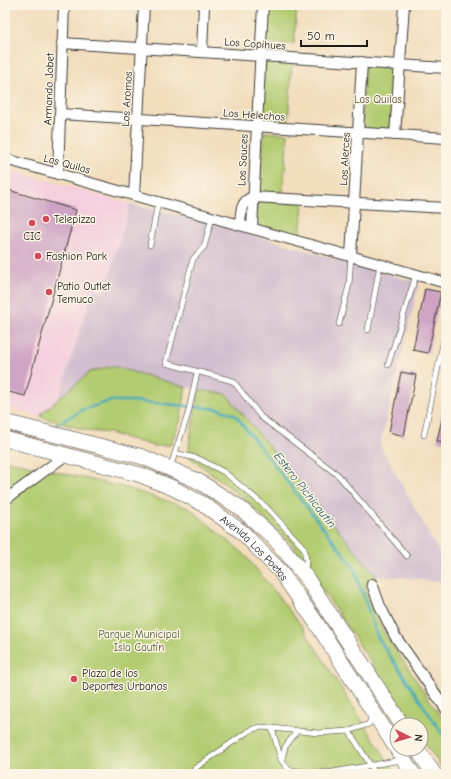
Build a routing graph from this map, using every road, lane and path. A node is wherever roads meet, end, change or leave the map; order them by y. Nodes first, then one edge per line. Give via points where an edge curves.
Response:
1 (64, 5) edge
2 (144, 5) edge
3 (204, 5) edge
4 (263, 5) edge
5 (404, 5) edge
6 (62, 44) junction
7 (141, 48) junction
8 (202, 52) junction
9 (261, 56) junction
10 (362, 62) junction
11 (400, 65) junction
12 (446, 68) edge
13 (60, 114) junction
14 (138, 119) junction
15 (257, 127) junction
16 (358, 133) junction
17 (395, 135) junction
18 (446, 138) edge
19 (5, 159) edge
20 (58, 174) junction
21 (134, 195) junction
22 (254, 197) junction
23 (158, 202) junction
24 (355, 203) junction
25 (446, 208) edge
26 (212, 217) junction
27 (240, 225) junction
28 (252, 228) junction
29 (150, 245) dead end
30 (351, 256) junction
31 (380, 264) junction
32 (416, 275) junction
33 (446, 283) edge
34 (340, 324) dead end
35 (446, 329) edge
36 (368, 330) dead end
37 (388, 365) dead end
38 (197, 373) junction
39 (9, 421) edge
40 (424, 435) dead end
41 (5, 439) edge
42 (175, 453) junction
43 (66, 455) junction
44 (170, 468) junction
45 (5, 500) edge
46 (407, 556) dead end
47 (304, 574) junction
48 (372, 584) dead end
49 (446, 709) edge
50 (374, 711) junction
51 (397, 717) edge
52 (272, 728) junction
53 (297, 731) junction
54 (349, 731) junction
55 (423, 757) edge
56 (403, 759) junction
57 (281, 760) junction
58 (371, 766) junction
59 (194, 769) dead end
60 (376, 774) edge
61 (413, 774) edge
62 (434, 774) edge

1 - 6 street, Armando Jobet
2 - 7 street, Los Aromos
3 - 8 street
4 - 9 street, Los Sauces
5 - 11 street
6 - 7 street, Los Copihues
6 - 13 street, Armando Jobet
7 - 8 street, Los Copihues
7 - 14 street, Los Aromos
8 - 9 street, Los Copihues
9 - 10 street, Los Copihues
9 - 15 street, Los Sauces
10 - 11 street, Los Copihues
10 - 16 street, Los Alerces
11 - 12 street, Los Copihues
11 - 17 street
13 - 14 street, Los Helechos
13 - 20 street, Armando Jobet
14 - 15 street, Los Helechos
14 - 21 street, Los Aromos
15 - 16 street, Los Helechos
15 - 22 street, Los Sauces
16 - 17 street, Los Helechos
16 - 24 street, Los Alerces
17 - 18 street, Los Helechos
19 - 20 street, Las Quilas
20 - 21 street, Las Quilas
21 - 23 street, Las Quilas
22 - 24 street
22 - 27 street, Los Sauces via 242,206
22 - 28 street, Los Sauces
23 - 26 street, Las Quilas
23 - 29 lane
24 - 25 street
24 - 30 street, Los Alerces
26 - 27 street, Las Quilas
26 - 38 lane via 204,247 193,259 166,363
27 - 28 street, Las Quilas
28 - 30 street, Las Quilas
30 - 31 street, Las Quilas
30 - 34 lane via 349,285
31 - 32 street, Las Quilas
31 - 36 lane
32 - 33 street, Las Quilas
32 - 37 lane
35 - 40 lane
38 - 42 lane via 188,414
38 - 46 lane via 233,381 261,417 338,475
39 - 44 main road, Avenida Los Poetas via 143,457
41 - 43 main road, Avenida Los Poetas
42 - 44 lane
42 - 47 lane via 199,459 224,472 265,506 304,548
43 - 45 street
43 - 50 main road, Avenida Los Poetas via 141,475 173,488 217,513 242,532 280,572
44 - 47 main road, Avenida Los Poetas via 212,488 239,507 274,538
47 - 51 main road, Avenida Los Poetas
48 - 49 street via 395,636
50 - 54 lane via 369,724
50 - 56 main road, Avenida Los Poetas
52 - 53 lane
52 - 57 lane
52 - 59 lane via 250,730
53 - 54 lane
53 - 57 lane via 285,747
54 - 58 lane
55 - 62 main road
56 - 58 lane
56 - 61 main road, Avenida Los Poetas
57 - 58 lane via 289,770 311,773
58 - 60 lane

